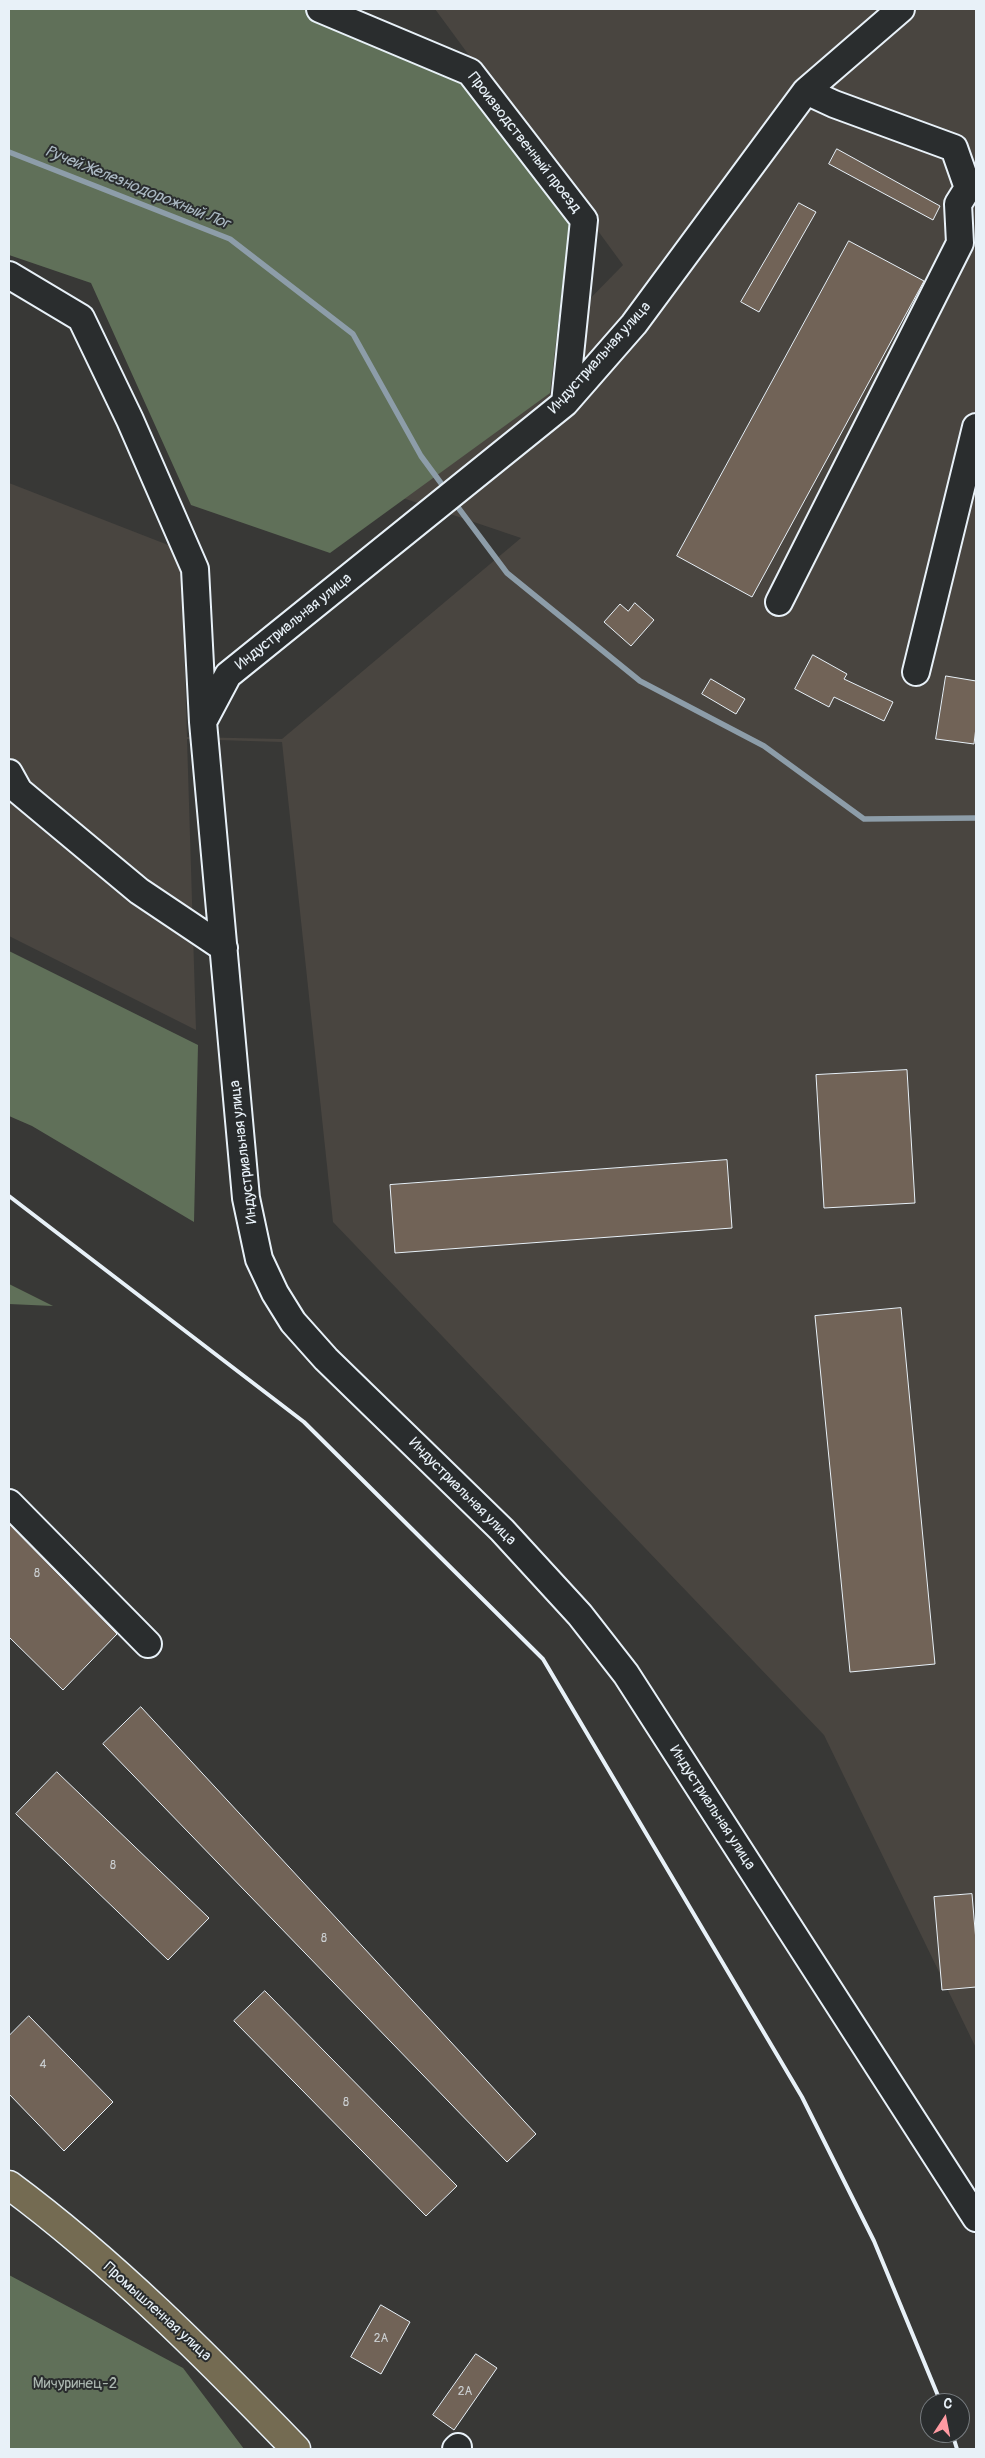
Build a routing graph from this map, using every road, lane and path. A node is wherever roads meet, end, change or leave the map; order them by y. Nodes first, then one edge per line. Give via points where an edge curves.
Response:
1 (320, 9) edge
2 (901, 9) edge
3 (806, 91) junction
4 (965, 151) edge
5 (9, 275) edge
6 (565, 403) junction
7 (976, 427) edge
8 (779, 602) dead end
9 (916, 672) dead end
10 (204, 722) junction
11 (9, 774) edge
12 (224, 948) junction
13 (9, 1503) edge
14 (148, 1644) dead end
15 (9, 2185) edge
16 (976, 2218) edge
17 (296, 2449) edge

1 - 6 street, Производственный проезд via 470,72 584,220
2 - 3 street, Индустриальная улица
3 - 4 street
3 - 6 street, Индустриальная улица via 634,324
4 - 8 street via 968,188 958,204 960,243
5 - 10 street via 81,318 180,534 195,570
6 - 10 street, Индустриальная улица via 228,675
7 - 9 street
10 - 12 street, Индустриальная улица
11 - 12 street via 19,790 139,891
12 - 16 street, Индустриальная улица via 246,1198 259,1259 275,1293 309,1342 502,1530 580,1615 626,1674
13 - 14 street
15 - 17 main road, Промышленная улица via 121,2278 215,2366

